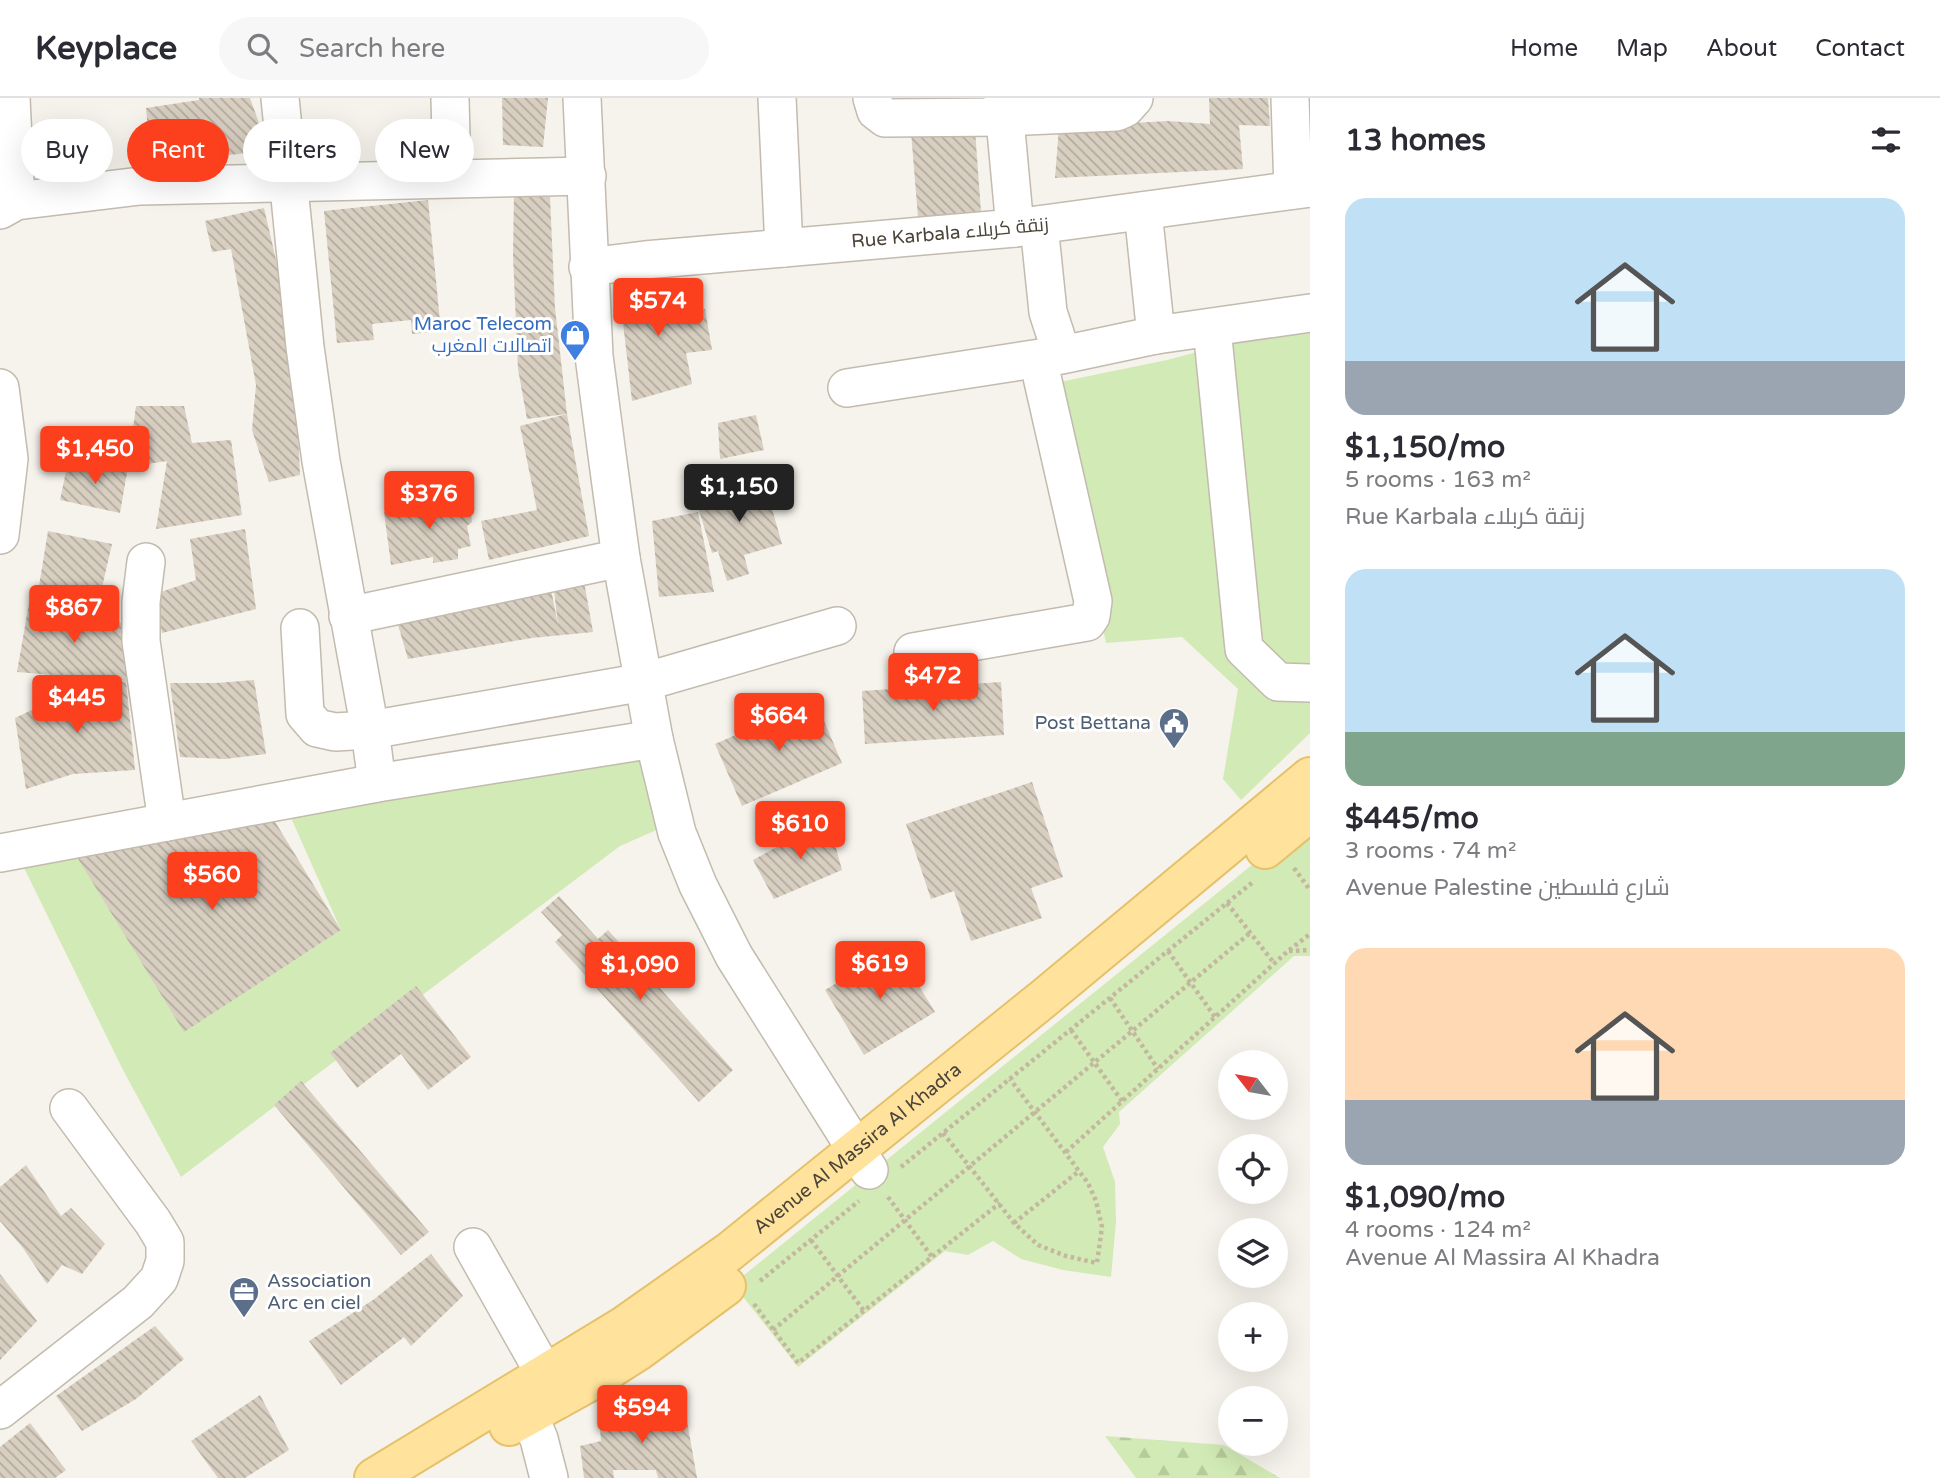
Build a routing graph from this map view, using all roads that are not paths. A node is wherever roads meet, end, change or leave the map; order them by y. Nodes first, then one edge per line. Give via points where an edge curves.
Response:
1 (11, 98) edge
2 (280, 98) edge
3 (450, 98) edge
4 (582, 98) edge
5 (777, 98) edge
6 (872, 98) edge
7 (1133, 98) edge
8 (1290, 98) edge
9 (1003, 108) edge
10 (451, 119) edge
11 (587, 176) junction
12 (474, 177) edge
13 (375, 180) edge
14 (288, 183) junction
15 (1302, 189) edge
16 (8, 205) edge
17 (1143, 211) junction
18 (1027, 226) junction
19 (784, 248) junction
20 (588, 267) junction
21 (1310, 313) edge
22 (1212, 328) junction
23 (1156, 335) junction
24 (1050, 357) junction
25 (0, 388) edge
26 (847, 388) dead end
27 (0, 535) edge
28 (621, 558) junction
29 (146, 562) dead end
30 (348, 616) junction
31 (837, 626) dead end
32 (300, 628) dead end
33 (913, 652) dead end
34 (644, 682) junction
35 (1310, 683) edge
36 (370, 730) junction
37 (654, 739) junction
38 (1310, 777) edge
39 (377, 783) junction
40 (1310, 812) edge
41 (167, 822) junction
42 (0, 853) edge
43 (69, 1108) dead end
44 (876, 1175) junction
45 (473, 1247) dead end
46 (538, 1395) junction
47 (0, 1410) edge
48 (374, 1478) edge
49 (420, 1478) edge
50 (549, 1478) edge

1 - 16 street
2 - 14 street
3 - 10 street
4 - 11 street
5 - 19 street
6 - 9 street via 876,111 885,118
7 - 9 street via 1116,112
8 - 15 street
9 - 18 street
11 - 12 street
11 - 20 street
13 - 14 street
14 - 16 street via 140,186
14 - 30 street via 314,410
15 - 17 street, Rue Karbala زنقة كربلاء
17 - 18 street, Rue Karbala زنقة كربلاء
17 - 23 street
18 - 19 street, Rue Karbala زنقة كربلاء
18 - 24 street via 1048,312
19 - 20 street, Rue Karbala زنقة كربلاء
20 - 28 street via 594,356
21 - 22 street
22 - 23 street
22 - 35 street via 1244,649 1278,682
23 - 24 street
24 - 26 street
24 - 33 street via 1093,601 1091,616 1087,622
25 - 27 street via 9,459
28 - 30 street
28 - 34 street
29 - 41 street via 142,641
30 - 36 street
31 - 34 street
32 - 36 street via 305,714 317,728
34 - 36 street
34 - 37 street
36 - 39 street
37 - 39 street
37 - 44 street via 677,833 698,886 734,956
38 - 44 main road, Avenue Al Massira Al Khadra via 1043,999
39 - 41 street
40 - 44 main road, Avenue Al Massira Al Khadra
41 - 42 street
43 - 47 street via 153,1223 164,1242 165,1261 159,1279 138,1302
44 - 46 main road, Avenue Al Massira Al Khadra via 605,1372
45 - 46 street
46 - 48 main road, Avenue Al Massira Al Khadra
46 - 49 main road, Avenue Al Massira Al Khadra
46 - 50 street via 539,1439

